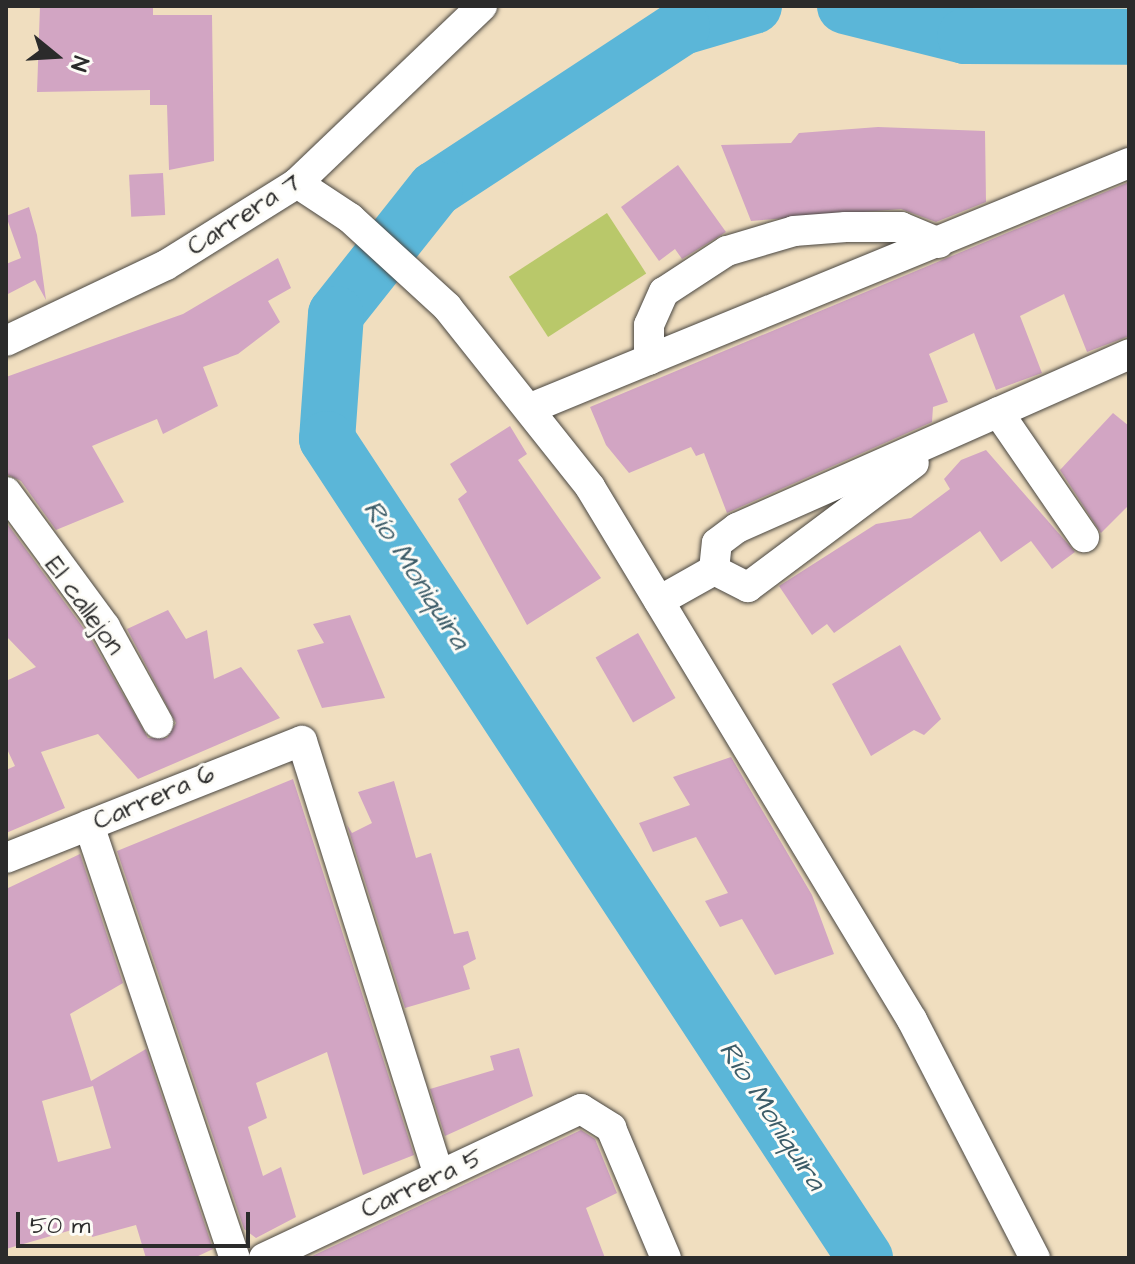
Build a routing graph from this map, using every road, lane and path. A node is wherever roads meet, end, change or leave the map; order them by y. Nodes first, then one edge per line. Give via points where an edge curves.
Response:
1 (482, 6) edge
2 (1129, 163) edge
3 (297, 183) junction
4 (939, 243) junction
5 (6, 341) edge
6 (1129, 354) edge
7 (649, 360) junction
8 (531, 408) junction
9 (998, 412) junction
10 (959, 431) junction
11 (6, 492) edge
12 (1084, 537) dead end
13 (714, 570) junction
14 (659, 601) junction
15 (158, 723) dead end
16 (89, 825) junction
17 (6, 858) edge
18 (439, 1176) junction
19 (235, 1258) edge
20 (264, 1258) edge
21 (666, 1258) edge
22 (1035, 1258) edge

1 - 3 street, Carrera 7
2 - 4 street
3 - 5 street, Carrera 7 via 166,265
3 - 8 street via 350,218 447,307
4 - 7 street
4 - 7 street via 901,227 846,227 794,231 727,251 664,292 649,325
6 - 9 street
7 - 8 street
8 - 14 street via 590,487
9 - 10 street
9 - 12 street
10 - 13 street via 737,528 717,543
10 - 13 street via 748,587
11 - 15 street, El callejon via 105,627
13 - 14 street
14 - 22 street via 912,1020
16 - 17 street, Carrera 6
16 - 18 street, Carrera 6 via 302,741
16 - 19 street
18 - 20 street, Carrera 5
18 - 21 street, Carrera 5 via 581,1109 611,1128

